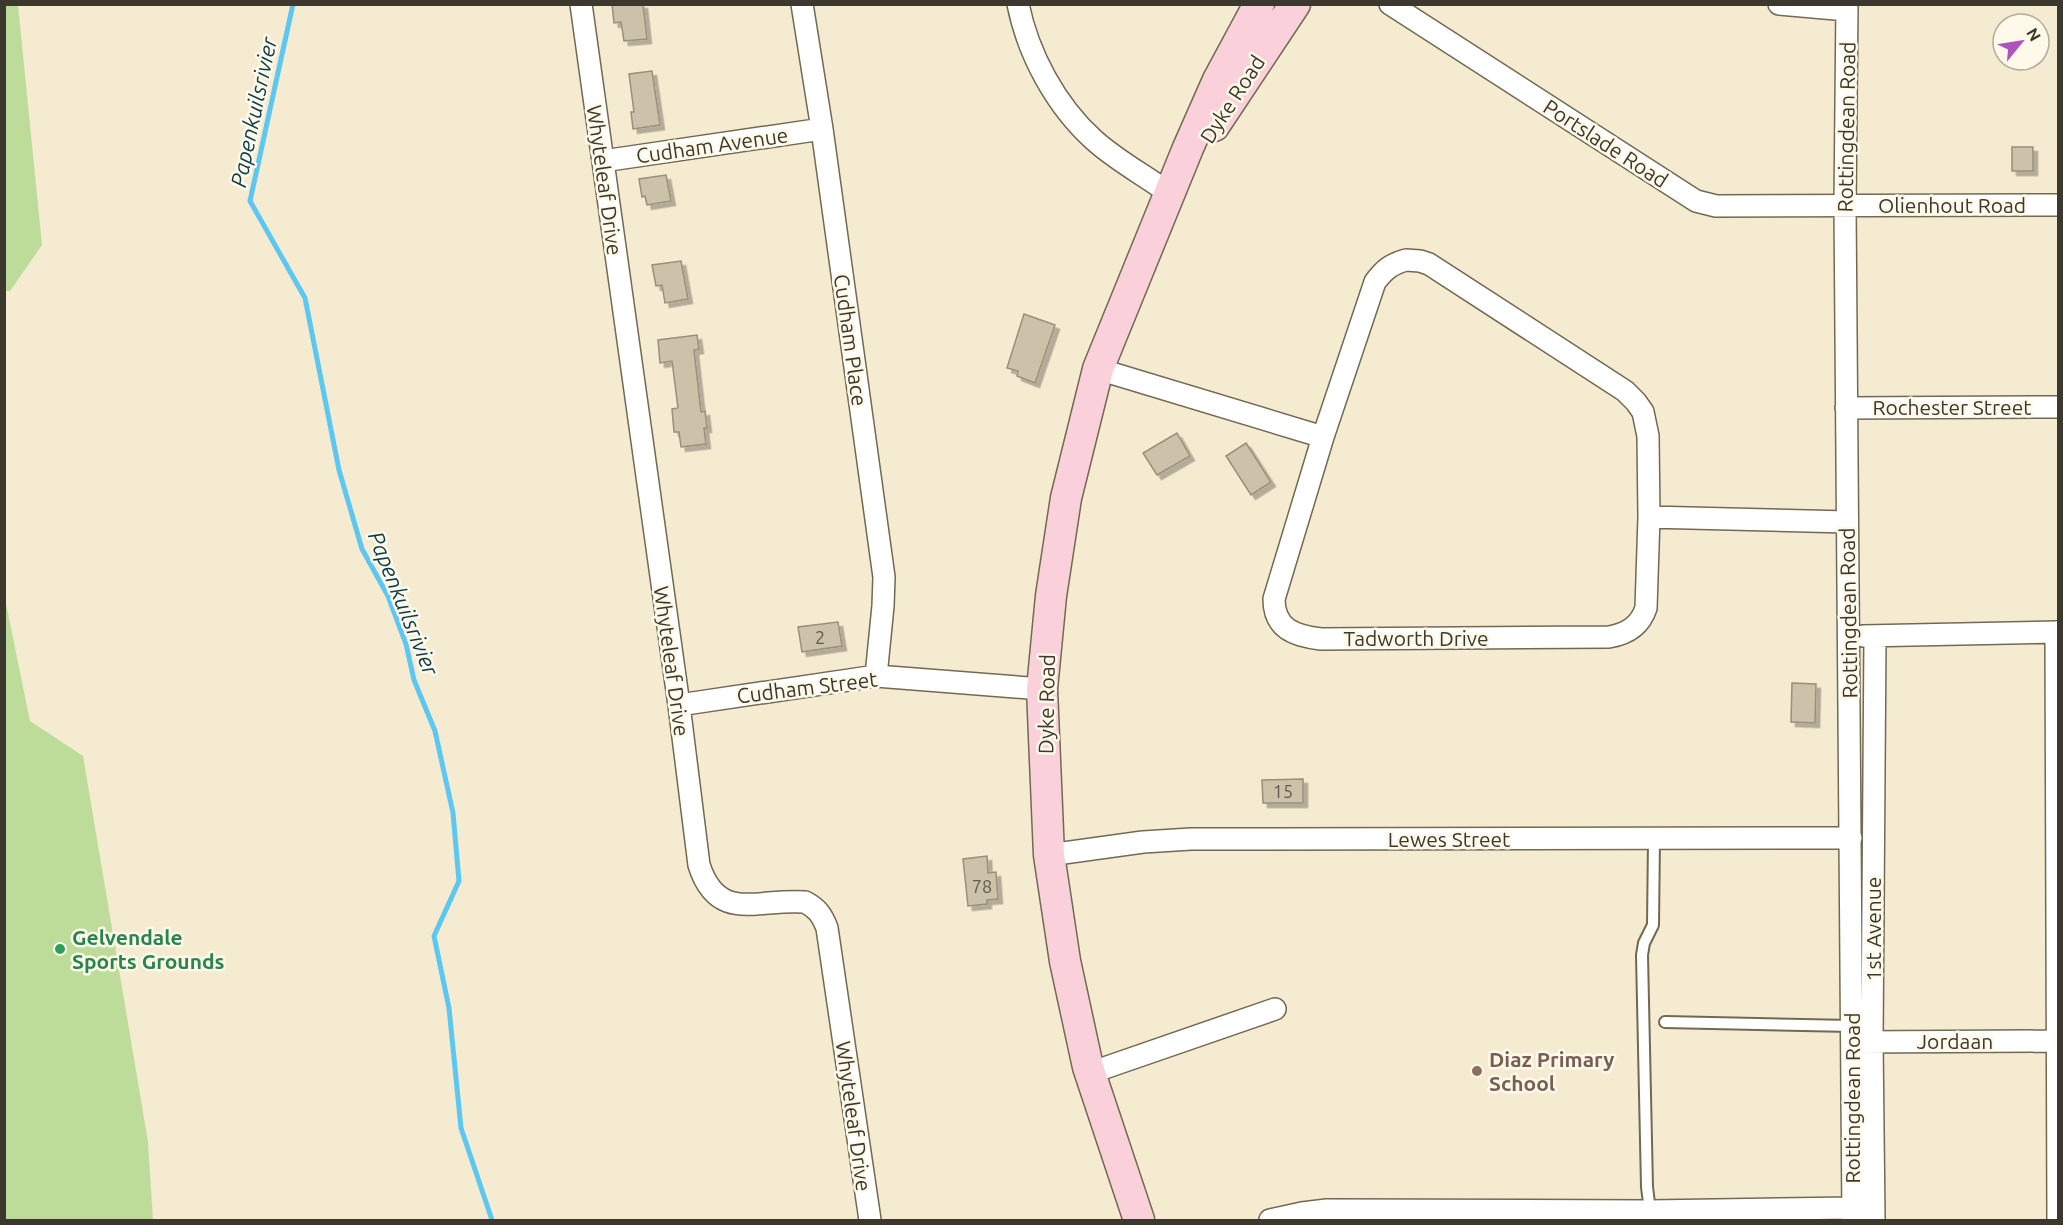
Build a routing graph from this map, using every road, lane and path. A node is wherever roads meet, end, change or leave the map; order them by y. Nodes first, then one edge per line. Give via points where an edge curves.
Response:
1 (581, 4) edge
2 (802, 4) edge
3 (1017, 4) edge
4 (1259, 4) edge
5 (1295, 4) edge
6 (1390, 4) edge
7 (1779, 4) edge
8 (1847, 7) edge
9 (822, 129) junction
10 (603, 161) junction
11 (1170, 194) junction
12 (1845, 205) junction
13 (2058, 206) edge
14 (1098, 369) junction
15 (2058, 407) edge
16 (1846, 408) junction
17 (1323, 437) junction
18 (1649, 517) junction
19 (1847, 522) junction
20 (2057, 632) edge
21 (1848, 635) junction
22 (1875, 637) junction
23 (876, 676) junction
24 (1042, 689) junction
25 (679, 705) junction
26 (1851, 838) junction
27 (1654, 839) junction
28 (1049, 855) junction
29 (1275, 1009) dead end
30 (1665, 1022) dead end
31 (1859, 1036) junction
32 (2057, 1041) edge
33 (1090, 1072) junction
34 (1853, 1214) edge
35 (1650, 1216) edge
36 (870, 1221) edge
37 (1139, 1221) edge
38 (1270, 1221) edge
39 (1874, 1221) edge
40 (2058, 1221) edge

1 - 10 street, Whyteleaf Drive
2 - 9 street, Cudham Place
3 - 11 street via 1036,60 1074,119 1096,142
4 - 11 street, Dyke Road via 1218,80
5 - 11 street, Dyke Road
6 - 12 street, Portslade Road via 1696,201 1716,206
7 - 8 street
8 - 12 street, Rottingdean Road
9 - 10 street, Cudham Avenue
9 - 23 street, Cudham Place via 884,577
10 - 25 street, Whyteleaf Drive
11 - 14 street, Dyke Road
12 - 13 street, Olienhout Road
12 - 16 street, Rottingdean Road
14 - 17 street
14 - 24 street, Dyke Road via 1066,498
15 - 16 street, Rochester Street
16 - 19 street, Rottingdean Road
17 - 18 street, Tadworth Drive via 1374,282 1393,263 1420,261 1636,402 1643,412 1648,436
17 - 18 street, Tadworth Drive via 1274,599 1278,620 1304,637 1622,635 1638,623 1646,608
18 - 19 street
19 - 21 street, Rottingdean Road
20 - 22 street
20 - 32 street
21 - 22 street
21 - 26 street, Rottingdean Road
22 - 31 street, 1st Avenue
23 - 24 street, Cudham Street
23 - 25 street, Cudham Street
24 - 28 street, Dyke Road
25 - 36 street, Whyteleaf Drive via 699,865 708,886 732,904 805,902 813,906 827,928
26 - 27 street, Lewes Street
26 - 31 street, Rottingdean Road
27 - 28 street, Lewes Street via 1191,839
27 - 35 lane via 1653,925 1641,956
28 - 33 street, Dyke Road via 1065,961
29 - 33 street
30 - 31 lane
31 - 32 street, Jordaan
31 - 34 street, Rottingdean Road
31 - 39 street, 1st Avenue
32 - 40 street
33 - 37 street, Dyke Road
34 - 35 street
35 - 38 street via 1327,1210

